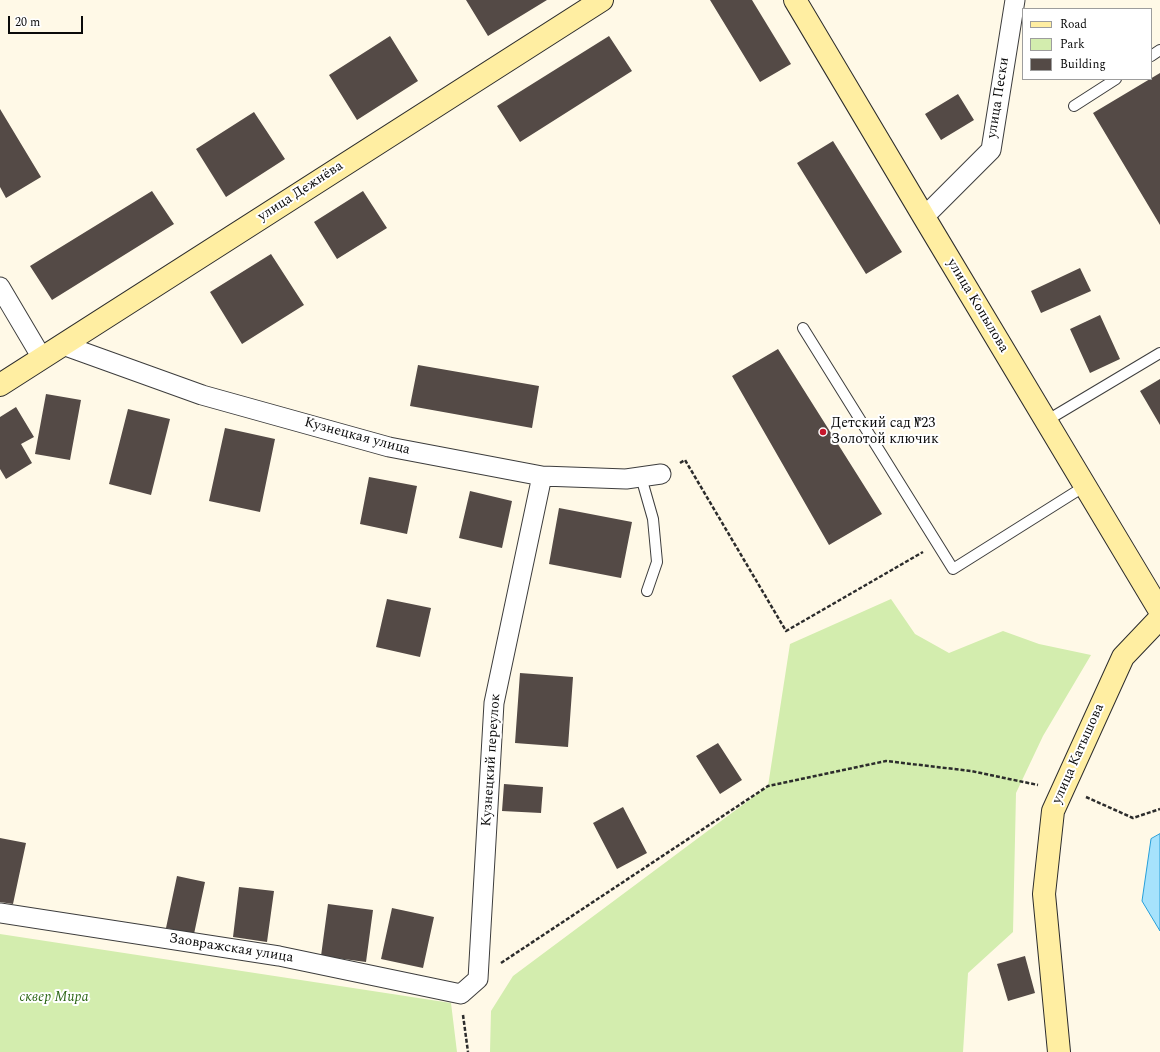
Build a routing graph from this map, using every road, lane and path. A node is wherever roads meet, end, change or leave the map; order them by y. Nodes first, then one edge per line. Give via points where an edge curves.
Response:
1 (602, 0) edge
2 (795, 0) edge
3 (1015, 0) edge
4 (1114, 80) edge
5 (1074, 106) dead end
6 (924, 218) junction
7 (0, 287) edge
8 (804, 328) dead end
9 (63, 345) junction
10 (1160, 353) edge
11 (42, 358) junction
12 (0, 385) edge
13 (1046, 421) junction
14 (661, 474) joint
15 (542, 476) junction
16 (641, 477) junction
17 (1085, 486) junction
18 (937, 543) junction
19 (647, 591) dead end
20 (1160, 611) edge
21 (1160, 618) edge
22 (1062, 790) junction
23 (1160, 809) edge
24 (0, 913) edge
25 (478, 978) junction
26 (461, 994) junction
27 (468, 1052) edge
28 (1059, 1052) edge

1 - 9 street, улица Дежнёва
2 - 6 street, улица Копылова
3 - 6 street, улица Пески via 991,150
4 - 5 lane
6 - 13 street, улица Копылова
7 - 11 street
8 - 18 lane
9 - 11 street, улица Дежнёва
9 - 15 street, Кузнецкая улица via 202,394 389,447
10 - 13 lane
11 - 12 street, улица Дежнёва
13 - 17 street, улица Копылова
14 - 16 street, Кузнецкая улица
14 - 18 path via 685,460 786,631
15 - 16 street, Кузнецкая улица via 626,479
15 - 25 street, Кузнецкий переулок via 494,703
16 - 19 lane via 653,519 657,562
17 - 18 lane via 953,569
17 - 20 street, улица Копылова
21 - 22 street, улица Катышова via 1124,657
22 - 23 path via 1089,798 1133,818
22 - 25 path via 971,771 886,761 768,786
22 - 28 street, улица Катышова via 1053,811 1044,894
24 - 26 street, Заовражская улица via 278,956
25 - 26 street
26 - 27 path

